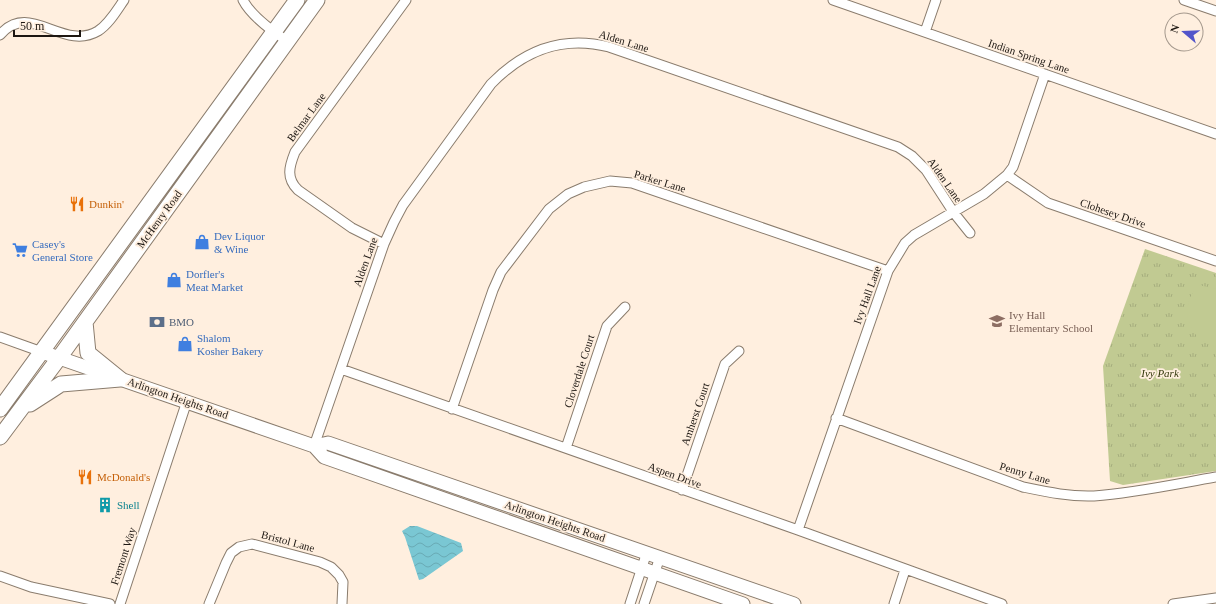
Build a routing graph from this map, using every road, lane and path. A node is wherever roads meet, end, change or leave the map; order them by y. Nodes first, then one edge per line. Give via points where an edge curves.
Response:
1 (124, 0) edge
2 (243, 0) edge
3 (297, 0) edge
4 (317, 0) edge
5 (406, 0) edge
6 (833, 0) edge
7 (936, 0) edge
8 (1184, 0) edge
9 (1216, 11) edge
10 (274, 32) junction
11 (925, 32) junction
12 (0, 35) edge
13 (287, 41) junction
14 (1046, 74) junction
15 (1216, 134) edge
16 (1007, 175) junction
17 (954, 213) junction
18 (970, 233) dead end
19 (384, 244) junction
20 (1216, 261) edge
21 (888, 271) junction
22 (625, 308) dead end
23 (85, 322) junction
24 (0, 337) edge
25 (739, 351) dead end
26 (42, 352) junction
27 (59, 358) junction
28 (340, 369) junction
29 (120, 379) junction
30 (187, 401) junction
31 (0, 409) edge
32 (452, 409) junction
33 (19, 411) junction
34 (836, 418) junction
35 (0, 437) edge
36 (314, 446) junction
37 (566, 448) junction
38 (1216, 477) edge
39 (682, 490) junction
40 (798, 530) junction
41 (647, 552) junction
42 (660, 557) junction
43 (642, 569) junction
44 (906, 570) junction
45 (655, 573) junction
46 (0, 576) edge
47 (1216, 598) edge
48 (1205, 602) edge
49 (110, 604) edge
50 (120, 604) edge
51 (209, 604) edge
52 (342, 604) edge
53 (630, 604) edge
54 (644, 604) edge
55 (743, 604) edge
56 (794, 604) edge
57 (894, 604) edge
58 (1002, 604) edge
59 (1173, 604) edge

1 - 12 street via 98,31 83,36 60,31 38,19 29,18 14,21
2 - 10 street via 246,6
3 - 10 main road, McHenry Road
4 - 13 main road, McHenry Road
5 - 19 street, Belmar Lane via 295,152 289,171 293,185 298,190 352,228
6 - 11 street, Indian Spring Lane
7 - 11 street
8 - 9 street
10 - 13 street
10 - 26 main road, McHenry Road
11 - 14 street, Indian Spring Lane
13 - 23 main road, McHenry Road
14 - 15 street, Indian Spring Lane
14 - 16 street, Ivy Hall Lane via 1013,167
16 - 17 street, Ivy Hall Lane via 984,194
16 - 20 street, Clohesey Drive via 1048,203
17 - 18 street, Alden Lane
17 - 19 street, Alden Lane via 926,170 912,156 898,148 609,47 566,43 528,54 491,84 403,206
17 - 21 street, Ivy Hall Lane via 914,235 905,243
19 - 28 street, Alden Lane
21 - 32 street, Parker Lane via 632,183 610,181 584,187 568,194 549,209 501,272 492,290
21 - 34 street, Ivy Hall Lane
22 - 37 street, Cloverdale Court via 607,326
23 - 27 main road, McHenry Road
23 - 29 main road via 88,353
24 - 26 street
25 - 39 street, Amherst Court via 725,364
26 - 27 main road, Arlington Heights Road
26 - 31 main road, McHenry Road
27 - 29 main road, Arlington Heights Road
27 - 33 main road, McHenry Road
28 - 32 street, Aspen Drive
28 - 36 street, Alden Lane
29 - 30 main road, Arlington Heights Road
29 - 33 main road via 61,384
30 - 36 main road, Arlington Heights Road
30 - 50 street, Fremont Way
32 - 37 street, Aspen Drive
33 - 35 main road, McHenry Road
34 - 38 street, Penny Lane via 1024,487 1051,493 1093,496
34 - 40 street, Ivy Hall Lane
36 - 41 main road, Arlington Heights Road via 328,443
36 - 43 main road, Arlington Heights Road via 324,457
37 - 39 street, Aspen Drive
39 - 40 street, Aspen Drive
40 - 44 street, Aspen Drive
41 - 42 main road, Arlington Heights Road
41 - 43 street
42 - 45 street
42 - 56 main road, Arlington Heights Road
43 - 45 main road, Arlington Heights Road
43 - 53 street
44 - 57 street
44 - 58 street, Aspen Drive
45 - 54 street
45 - 55 main road, Arlington Heights Road
46 - 49 street via 31,587
47 - 48 street
48 - 59 street
51 - 52 street, Bristol Lane via 231,553 239,547 252,544 331,567 343,582

